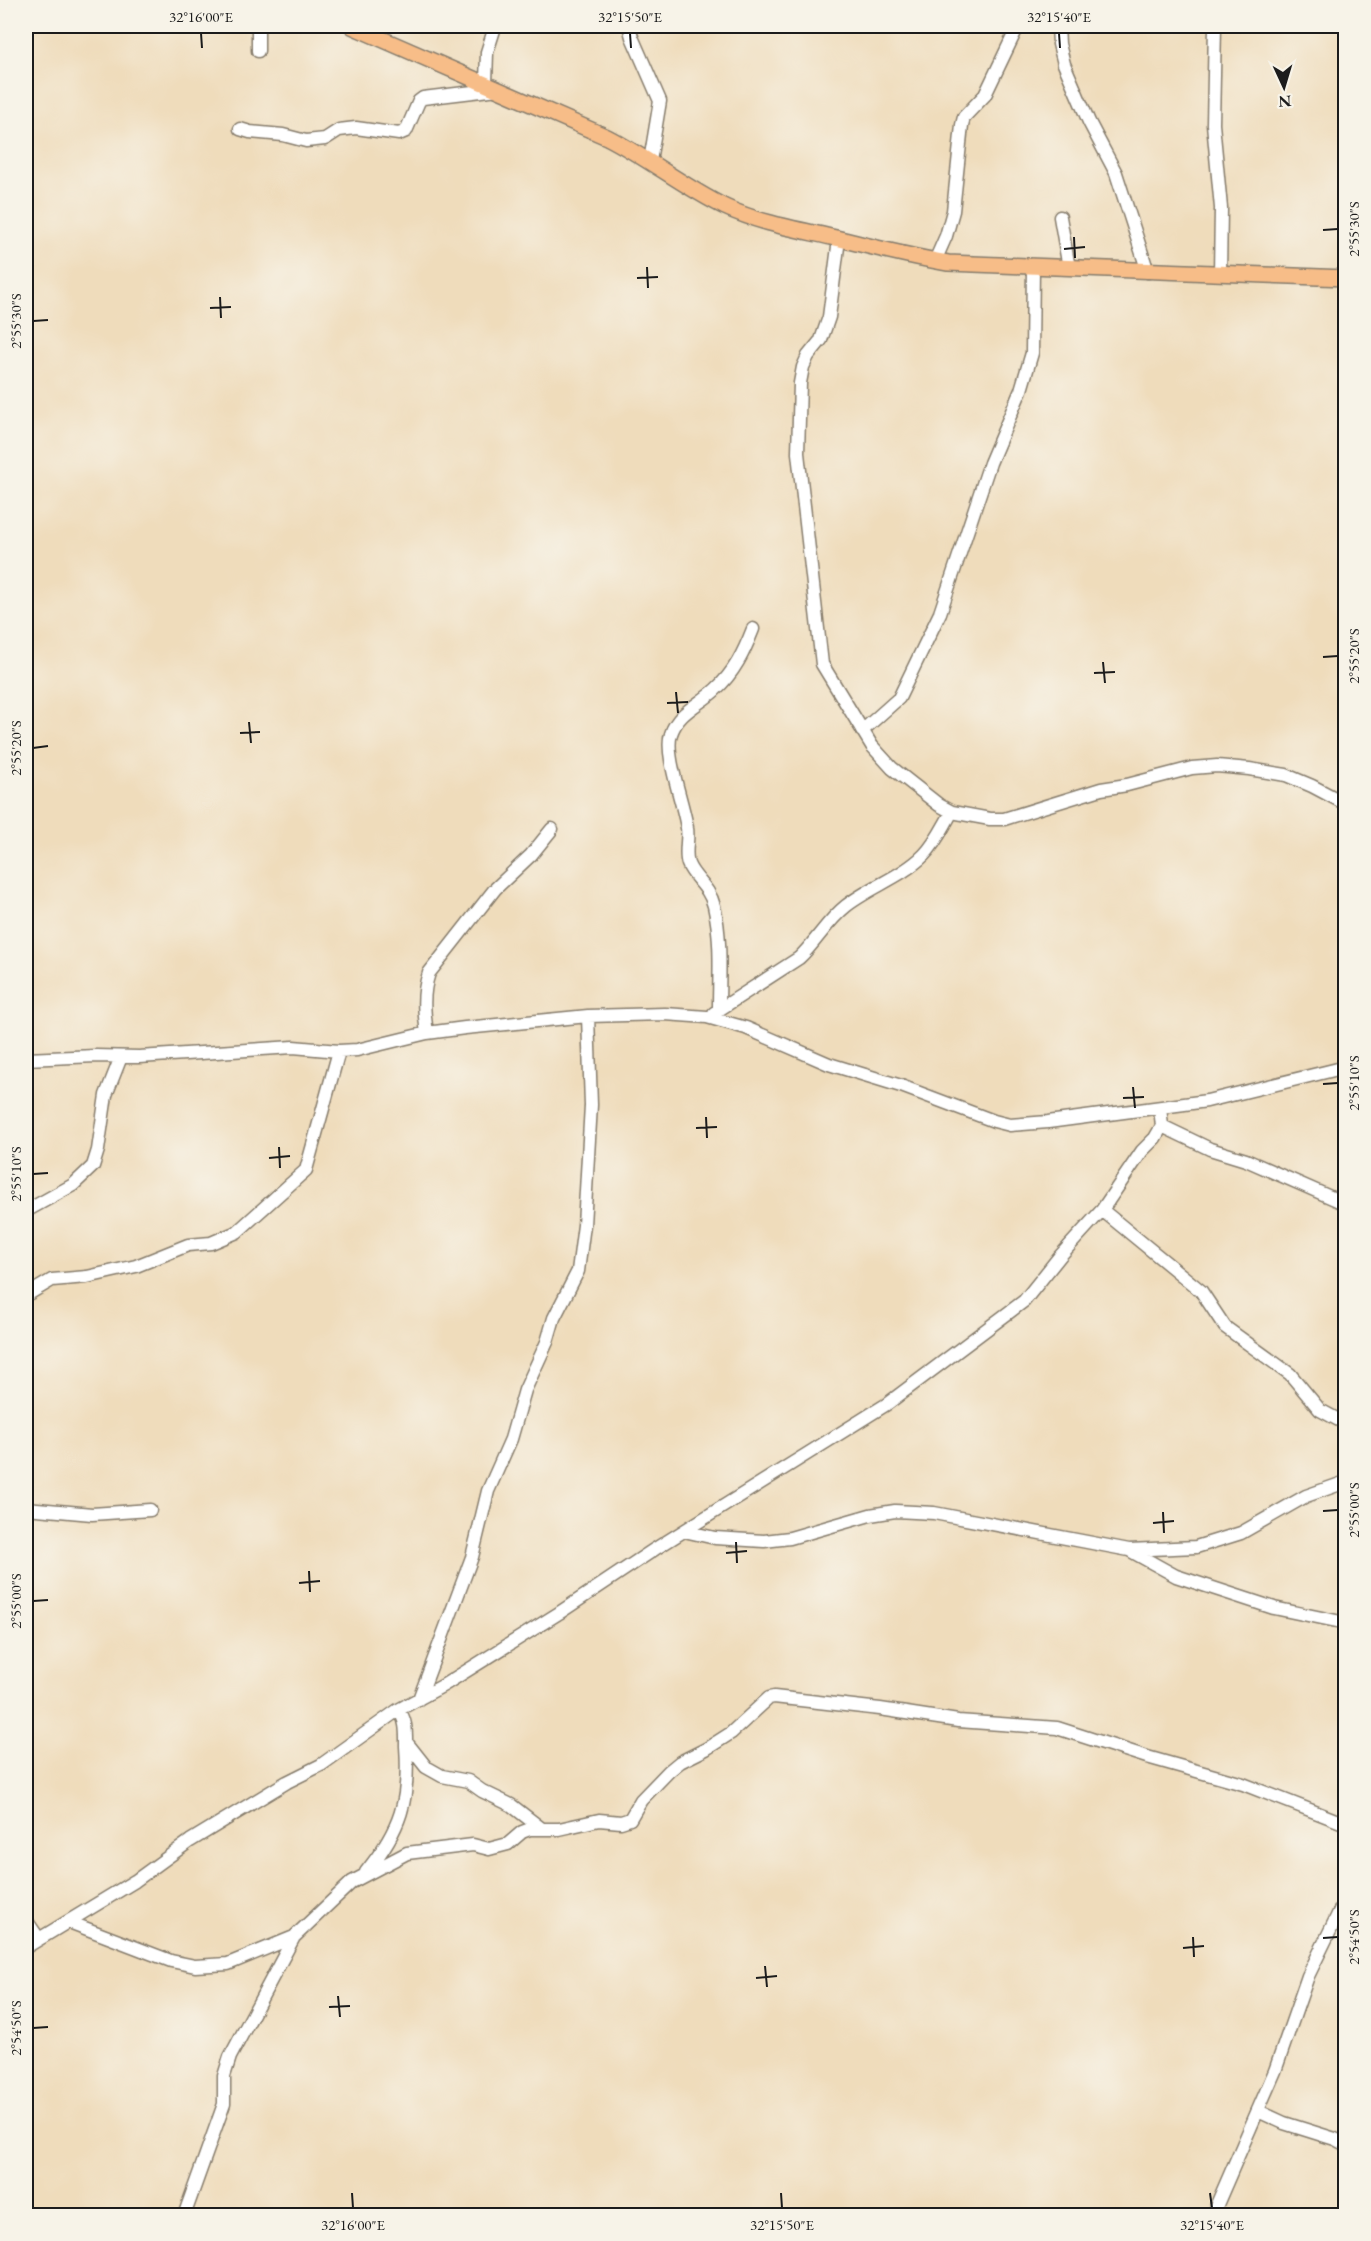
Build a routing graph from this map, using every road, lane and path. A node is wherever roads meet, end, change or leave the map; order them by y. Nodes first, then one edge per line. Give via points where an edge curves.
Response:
1 (258, 26) edge
2 (352, 26) edge
3 (629, 26) edge
4 (1018, 26) edge
5 (1058, 26) edge
6 (1215, 26) edge
7 (494, 30) dead end
8 (258, 51) dead end
9 (492, 86) junction
10 (240, 129) dead end
11 (650, 161) junction
12 (1059, 217) dead end
13 (839, 239) junction
14 (935, 261) junction
15 (1033, 267) junction
16 (1069, 268) junction
17 (1148, 272) junction
18 (1220, 274) junction
19 (1346, 278) edge
20 (753, 629) dead end
21 (862, 731) junction
22 (1346, 804) edge
23 (952, 812) junction
24 (552, 829) dead end
25 (719, 1010) junction
26 (588, 1016) junction
27 (707, 1017) junction
28 (427, 1033) junction
29 (339, 1052) junction
30 (121, 1057) junction
31 (26, 1059) edge
32 (1346, 1067) edge
33 (1160, 1108) junction
34 (1162, 1126) junction
35 (1346, 1204) edge
36 (1102, 1210) junction
37 (26, 1211) edge
38 (30, 1293) dead end
39 (1346, 1424) edge
40 (1346, 1482) edge
41 (26, 1508) edge
42 (150, 1510) dead end
43 (684, 1531) junction
44 (1129, 1550) junction
45 (1346, 1623) edge
46 (418, 1699) junction
47 (398, 1710) junction
48 (406, 1742) junction
49 (1346, 1824) edge
50 (542, 1829) junction
51 (366, 1874) junction
52 (1346, 1898) edge
53 (26, 1920) edge
54 (69, 1923) junction
55 (294, 1937) junction
56 (39, 1939) junction
57 (26, 1947) edge
58 (1258, 2112) junction
59 (1346, 2145) edge
60 (184, 2216) edge
61 (1212, 2216) edge

1 - 8 street
2 - 9 main road
3 - 11 street via 660,101
4 - 14 street via 989,87 964,117 953,211
5 - 17 street via 1064,64 1116,173
6 - 18 street via 1213,112 1221,208
7 - 9 street via 487,52
9 - 10 street via 423,98 406,131 399,134 356,128 306,141
9 - 11 main road via 607,136
11 - 13 main road via 733,211
12 - 16 street
13 - 14 main road
13 - 21 street via 829,317 821,340 803,367 798,453 822,664
14 - 15 main road
15 - 16 main road
15 - 21 street via 1032,353 940,613 899,698
16 - 17 main road
17 - 18 main road
18 - 19 main road
20 - 25 street via 737,665 715,690 681,716 670,742 687,826 688,864 705,885 715,909
21 - 23 street via 892,768
22 - 23 street via 1286,775 1217,766 1101,789 1004,819
23 - 25 street via 936,842 922,856 830,920 799,958
24 - 28 street via 495,889 429,973 423,1007
25 - 27 street
26 - 27 street
26 - 28 street
26 - 46 street via 591,1105 578,1271 525,1390 511,1439 488,1491 472,1557
27 - 33 street via 746,1028 829,1064 1010,1125
28 - 29 street
29 - 30 street via 293,1047
29 - 38 street via 306,1170 237,1232 211,1243 188,1245 136,1266 52,1280
30 - 31 street
30 - 37 street via 106,1095 93,1166 73,1185
32 - 33 street via 1230,1097
33 - 34 street
34 - 35 street
34 - 36 street
36 - 39 street via 1201,1291 1224,1327 1290,1374 1320,1410
36 - 43 street via 1024,1301 887,1404
40 - 44 street via 1306,1496 1240,1533 1196,1547
41 - 42 street via 92,1514
43 - 44 street via 715,1538 764,1541 790,1538 870,1515 934,1512
43 - 46 street
44 - 45 street via 1176,1576 1274,1608
46 - 47 street
47 - 48 street via 405,1722
47 - 54 street via 342,1752 190,1841
48 - 50 street via 426,1767 442,1776 468,1781 511,1805
48 - 51 street via 407,1786 400,1820
49 - 50 street via 1243,1784 1057,1728 958,1721 778,1696 769,1698 749,1719 706,1749 680,1762 641,1800 630,1819
50 - 51 street via 527,1830 508,1844 489,1849 473,1845 407,1853
51 - 55 street via 352,1882
52 - 58 street via 1308,1976
53 - 56 street
54 - 55 street via 171,1961 195,1966 228,1964
54 - 56 street
55 - 60 street via 230,2057 224,2076 224,2104
56 - 57 street
58 - 59 street
58 - 61 street

